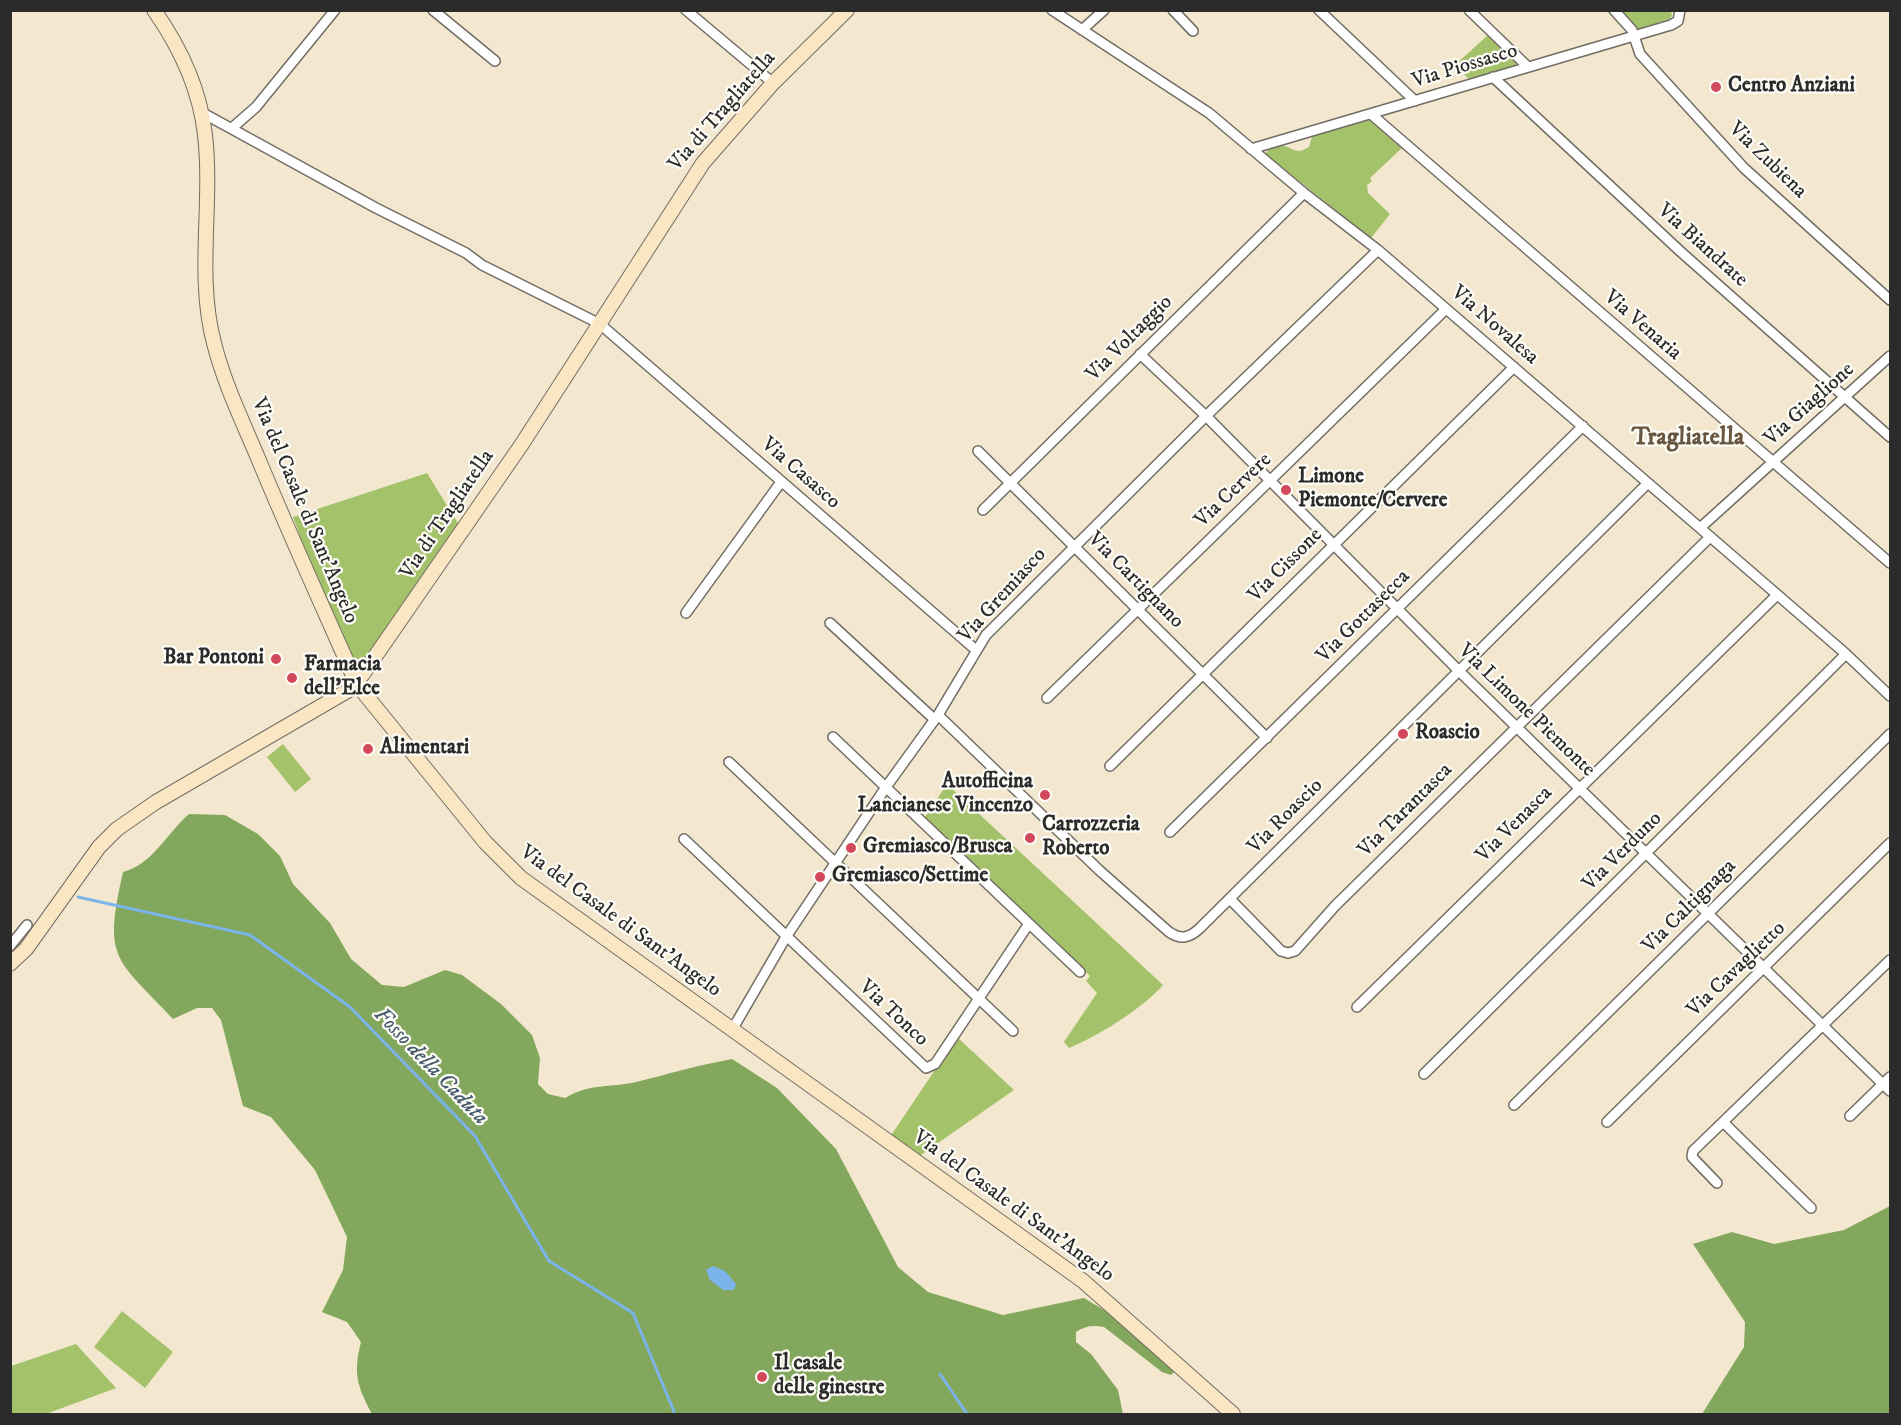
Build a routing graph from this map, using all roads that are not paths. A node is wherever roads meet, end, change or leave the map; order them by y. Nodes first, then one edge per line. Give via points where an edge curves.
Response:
1 (154, 10) edge
2 (335, 10) edge
3 (433, 10) edge
4 (686, 10) edge
5 (847, 10) edge
6 (1052, 10) edge
7 (1104, 10) edge
8 (1173, 10) edge
9 (1319, 10) edge
10 (1469, 10) edge
11 (1614, 10) edge
12 (1680, 10) edge
13 (1082, 30) junction
14 (1193, 31) dead end
15 (1634, 36) junction
16 (495, 61) dead end
17 (1527, 66) junction
18 (1492, 77) junction
19 (773, 83) junction
20 (1415, 101) junction
21 (201, 112) junction
22 (1371, 114) junction
23 (232, 128) junction
24 (1251, 149) junction
25 (1304, 193) junction
26 (1378, 250) junction
27 (1890, 300) edge
28 (1446, 309) junction
29 (600, 324) junction
30 (1140, 354) junction
31 (1890, 356) edge
32 (1514, 367) junction
33 (1845, 398) junction
34 (1206, 416) junction
35 (1583, 426) junction
36 (1890, 437) edge
37 (978, 451) dead end
38 (1773, 463) junction
39 (1271, 480) junction
40 (782, 482) junction
41 (1010, 483) junction
42 (1648, 483) junction
43 (982, 510) dead end
44 (1700, 528) junction
45 (1710, 537) junction
46 (1335, 544) junction
47 (1074, 546) junction
48 (1890, 562) edge
49 (1777, 595) junction
50 (1139, 609) junction
51 (1397, 609) junction
52 (686, 613) dead end
53 (830, 623) dead end
54 (976, 650) junction
55 (1846, 654) junction
56 (1458, 670) junction
57 (1202, 674) junction
58 (356, 682) junction
59 (1890, 696) edge
60 (1047, 698) dead end
61 (936, 717) junction
62 (1517, 726) junction
63 (1890, 734) edge
64 (833, 737) dead end
65 (1267, 738) junction
66 (729, 762) dead end
67 (1110, 766) dead end
68 (886, 787) junction
69 (1578, 788) junction
70 (1170, 832) dead end
71 (684, 839) dead end
72 (1890, 843) edge
73 (1646, 854) junction
74 (836, 862) junction
75 (1230, 899) junction
76 (1709, 914) junction
77 (27, 925) dead end
78 (1028, 925) junction
79 (786, 937) junction
80 (10, 946) edge
81 (1890, 960) edge
82 (10, 964) edge
83 (1766, 967) junction
84 (1080, 972) dead end
85 (980, 998) junction
86 (1357, 1007) dead end
87 (1824, 1025) junction
88 (732, 1030) junction
89 (1013, 1031) dead end
90 (1424, 1074) dead end
91 (1888, 1084) edge
92 (1514, 1105) dead end
93 (1850, 1116) dead end
94 (1607, 1122) dead end
95 (1724, 1122) junction
96 (1717, 1183) dead end
97 (1811, 1208) dead end
98 (1233, 1414) edge

1 - 21 main road, Via del Casale di Sant'Angelo via 170,33
2 - 23 street via 256,107
3 - 16 street
4 - 19 street
5 - 19 main road, Via di Tragliatella
6 - 13 street, Via Novalesa
7 - 13 street
8 - 14 street
9 - 20 street
10 - 17 street
11 - 15 street, Via Zubiena
12 - 15 street, Via Piossasco via 1674,24
13 - 24 street, Via Novalesa via 1201,107
15 - 17 street, Via Piossasco
15 - 27 street, Via Zubiena via 1640,54 1744,168
17 - 18 street, Via Piossasco
18 - 20 street, Via Piossasco
18 - 33 street, Via Biandrate
19 - 29 main road, Via di Tragliatella via 703,163
20 - 22 street, Via Piossasco
21 - 23 street, Via Casasco
21 - 58 main road, Via del Casale di Sant'Angelo via 207,169 206,285 215,350
22 - 24 street, Via Piossasco
22 - 38 street, Via Venaria
23 - 29 street, Via Casasco via 482,265
24 - 25 street, Via Novalesa
25 - 26 street, Via Novalesa
25 - 30 street, Via Voltaggio
26 - 28 street, Via Novalesa
26 - 34 street, Via Gremiasco
28 - 32 street, Via Novalesa
28 - 39 street, Via Cervere
29 - 40 street, Via Casasco
29 - 58 main road, Via di Tragliatella via 522,444
30 - 34 street, Via Limone Piemonte
30 - 41 street, Via Voltaggio
31 - 33 street, Via Giaglione
32 - 35 street, Via Novalesa
32 - 46 street, Via Cissone
33 - 36 street, Via Biandrate
33 - 38 street, Via Giaglione
34 - 39 street, Via Limone Piemonte
34 - 47 street, Via Gremiasco
35 - 42 street, Via Novalesa
35 - 51 street, Via Gottasecca
37 - 41 street, Via Cartignano
38 - 44 street, Via Giaglione
38 - 48 street, Via Venaria
39 - 46 street, Via Limone Piemonte
39 - 50 street, Via Cervere
40 - 52 street
40 - 54 street, Via Casasco
41 - 43 street, Via Voltaggio
41 - 47 street, Via Cartignano
42 - 44 street, Via Novalesa
42 - 56 street, Via Roascio
44 - 45 street, Via Novalesa
45 - 49 street, Via Novalesa
45 - 62 street, Via Tarantasca
46 - 51 street, Via Limone Piemonte
46 - 57 street, Via Cissone
47 - 50 street, Via Cartignano
47 - 54 street, Via Gremiasco
49 - 55 street, Via Novalesa
49 - 69 street, Via Venasca
50 - 57 street, Via Cartignano
50 - 60 street, Via Cervere
51 - 56 street, Via Limone Piemonte
51 - 65 street, Via Gottasecca
53 - 61 street, Via Roascio
54 - 61 street, Via Gremiasco
55 - 59 street, Via Novalesa
55 - 73 street, Via Verduno
56 - 62 street, Via Limone Piemonte
56 - 75 street, Via Roascio
57 - 65 street, Via Cartignano
57 - 67 street, Via Cissone
58 - 82 main road, Via di Tragliatella via 291,725 136,814 99,847 26,949
58 - 88 main road, Via del Casale di Sant'Angelo via 466,821 512,870
61 - 68 street, Via Gremiasco
61 - 75 street, Via Roascio via 1172,934 1183,938 1193,934
62 - 69 street, Via Limone Piemonte
62 - 75 street, Via Tarantasca via 1293,952 1280,949
63 - 76 street, Via Caltignaga
64 - 68 street
65 - 70 street, Via Gottasecca
66 - 74 street
68 - 74 street, Via Gremiasco
68 - 78 street
69 - 73 street, Via Limone Piemonte
69 - 86 street, Via Venasca
71 - 79 street
72 - 83 street, Via Cavaglietto
73 - 76 street, Via Limone Piemonte
73 - 90 street, Via Verduno
74 - 79 street, Via Gremiasco
74 - 85 street
76 - 83 street, Via Limone Piemonte
76 - 92 street, Via Caltignaga
77 - 80 street
78 - 84 street
78 - 85 street, Via Tonco
79 - 85 street, Via Tonco via 926,1068 935,1064
79 - 88 street, Via Gremiasco
81 - 87 street
83 - 87 street, Via Limone Piemonte
83 - 94 street, Via Cavaglietto
85 - 89 street
87 - 91 street, Via Limone Piemonte
87 - 95 street
88 - 98 main road, Via del Casale di Sant'Angelo via 1088,1285
91 - 93 street
95 - 96 street via 1693,1151 1692,1157
95 - 97 street

